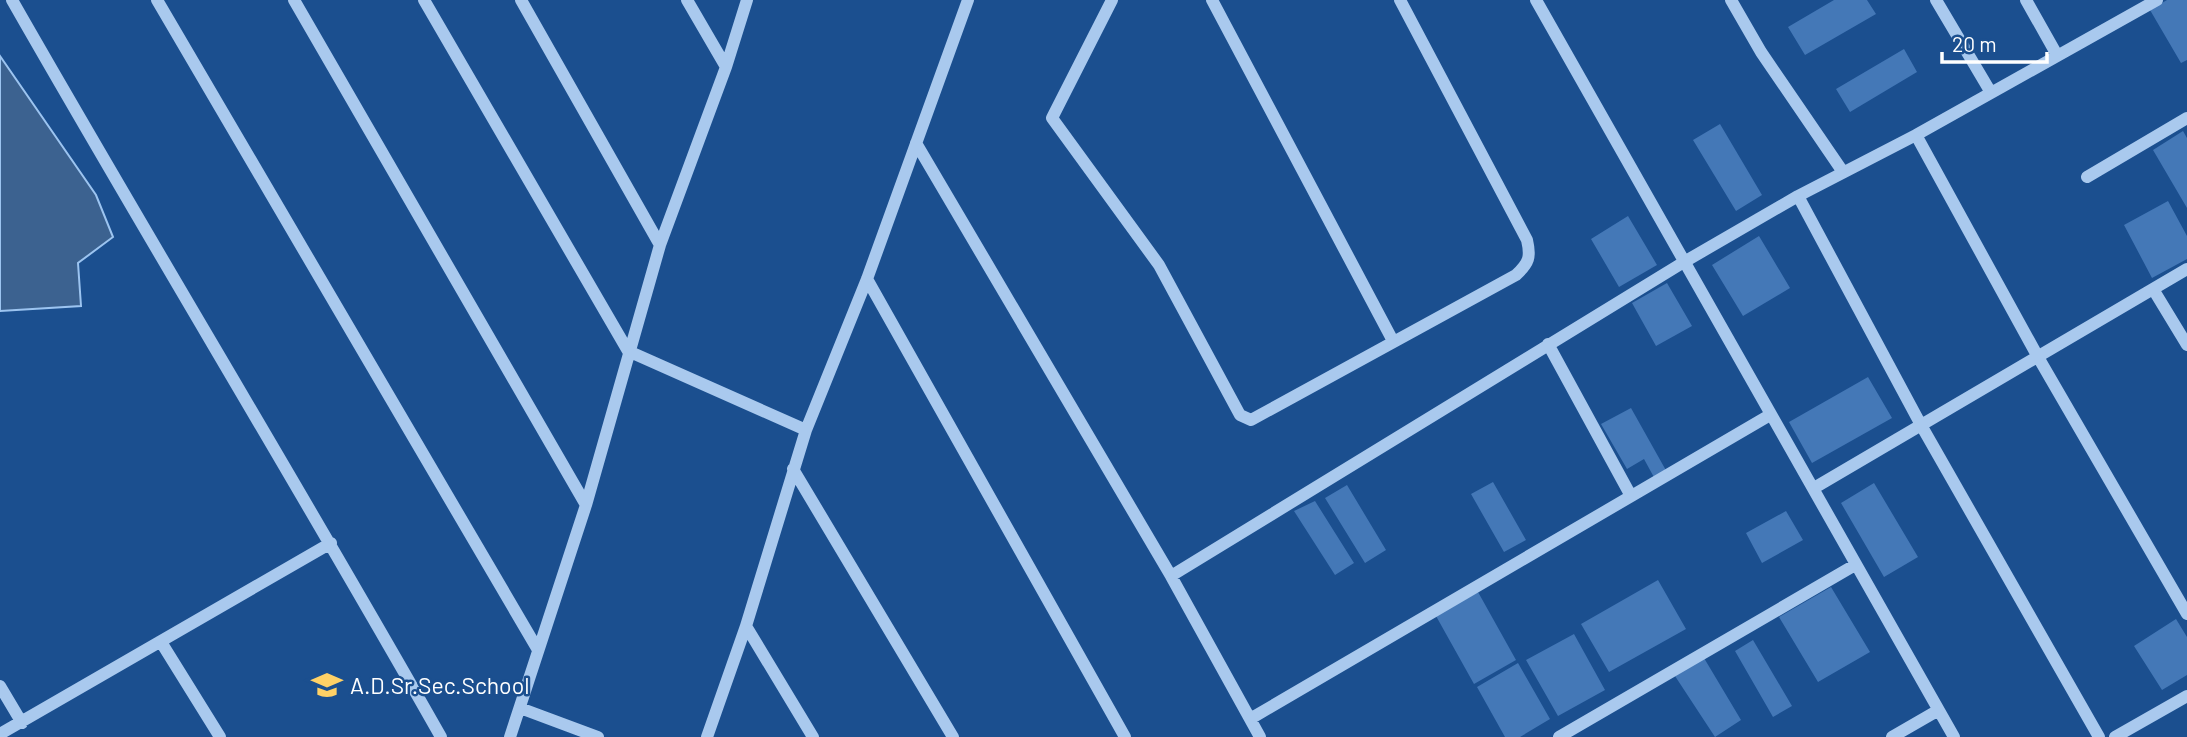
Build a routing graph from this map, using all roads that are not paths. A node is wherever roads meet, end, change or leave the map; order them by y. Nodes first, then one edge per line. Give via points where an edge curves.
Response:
1 (12, 0) edge
2 (158, 0) edge
3 (294, 0) edge
4 (424, 0) edge
5 (521, 0) edge
6 (687, 0) edge
7 (747, 0) edge
8 (968, 0) edge
9 (1112, 0) edge
10 (1212, 0) edge
11 (1399, 0) edge
12 (1536, 0) edge
13 (1731, 0) edge
14 (1936, 0) edge
15 (2026, 0) edge
16 (2157, 0) edge
17 (2057, 55) junction
18 (726, 66) junction
19 (1990, 91) junction
20 (2187, 118) edge
21 (1916, 135) junction
22 (916, 143) junction
23 (1843, 172) junction
24 (2087, 177) dead end
25 (1798, 196) junction
26 (660, 246) junction
27 (1684, 262) junction
28 (2187, 269) edge
29 (867, 279) junction
30 (2153, 289) junction
31 (1393, 341) junction
32 (1548, 344) junction
33 (2187, 345) edge
34 (628, 351) junction
35 (2038, 356) junction
36 (1770, 415) junction
37 (1921, 425) junction
38 (806, 430) junction
39 (793, 469) junction
40 (1814, 488) junction
41 (1631, 496) junction
42 (586, 505) junction
43 (331, 542) junction
44 (1854, 565) junction
45 (1171, 576) junction
46 (2187, 614) edge
47 (746, 626) junction
48 (161, 642) junction
49 (538, 650) junction
50 (0, 686) edge
51 (2187, 696) edge
52 (520, 708) junction
53 (1937, 710) junction
54 (1250, 719) junction
55 (22, 723) junction
56 (0, 734) edge
57 (220, 737) edge
58 (441, 737) edge
59 (510, 737) edge
60 (598, 737) edge
61 (707, 737) edge
62 (813, 737) edge
63 (953, 737) edge
64 (1125, 737) edge
65 (1260, 737) edge
66 (1559, 737) edge
67 (1892, 737) edge
68 (1954, 737) edge
69 (2099, 737) edge
70 (2115, 737) edge

1 - 43 street via 168,272
2 - 49 street
3 - 42 street
4 - 34 street
5 - 26 street
6 - 18 street
7 - 18 street
8 - 22 street
9 - 31 street via 1052,118 1158,265 1240,415 1251,420
10 - 31 street
11 - 31 street via 1531,255 1516,275
12 - 27 street
13 - 23 street
14 - 19 street
15 - 17 street
16 - 17 street
17 - 19 street
18 - 26 street
19 - 21 street
20 - 24 street
21 - 23 street
21 - 35 street
22 - 29 street
22 - 45 street
23 - 25 street
25 - 27 street
25 - 37 street
26 - 34 street
27 - 32 street
27 - 36 street
28 - 30 street
29 - 38 street
29 - 64 street
30 - 33 street
30 - 35 street
32 - 41 street
32 - 45 street
34 - 38 street
34 - 42 street
35 - 37 street
35 - 46 street
36 - 40 street
36 - 41 street
37 - 40 street
37 - 69 street
38 - 39 street
39 - 47 street
39 - 63 street
40 - 44 street
41 - 54 street
42 - 49 street
43 - 48 street
43 - 58 street
44 - 53 street
44 - 66 street
45 - 54 street
47 - 61 street
47 - 62 street
48 - 55 street
48 - 57 street
49 - 52 street
50 - 55 street
51 - 70 street
52 - 59 street
52 - 60 street
53 - 67 street
53 - 68 street
54 - 65 street
55 - 56 street

